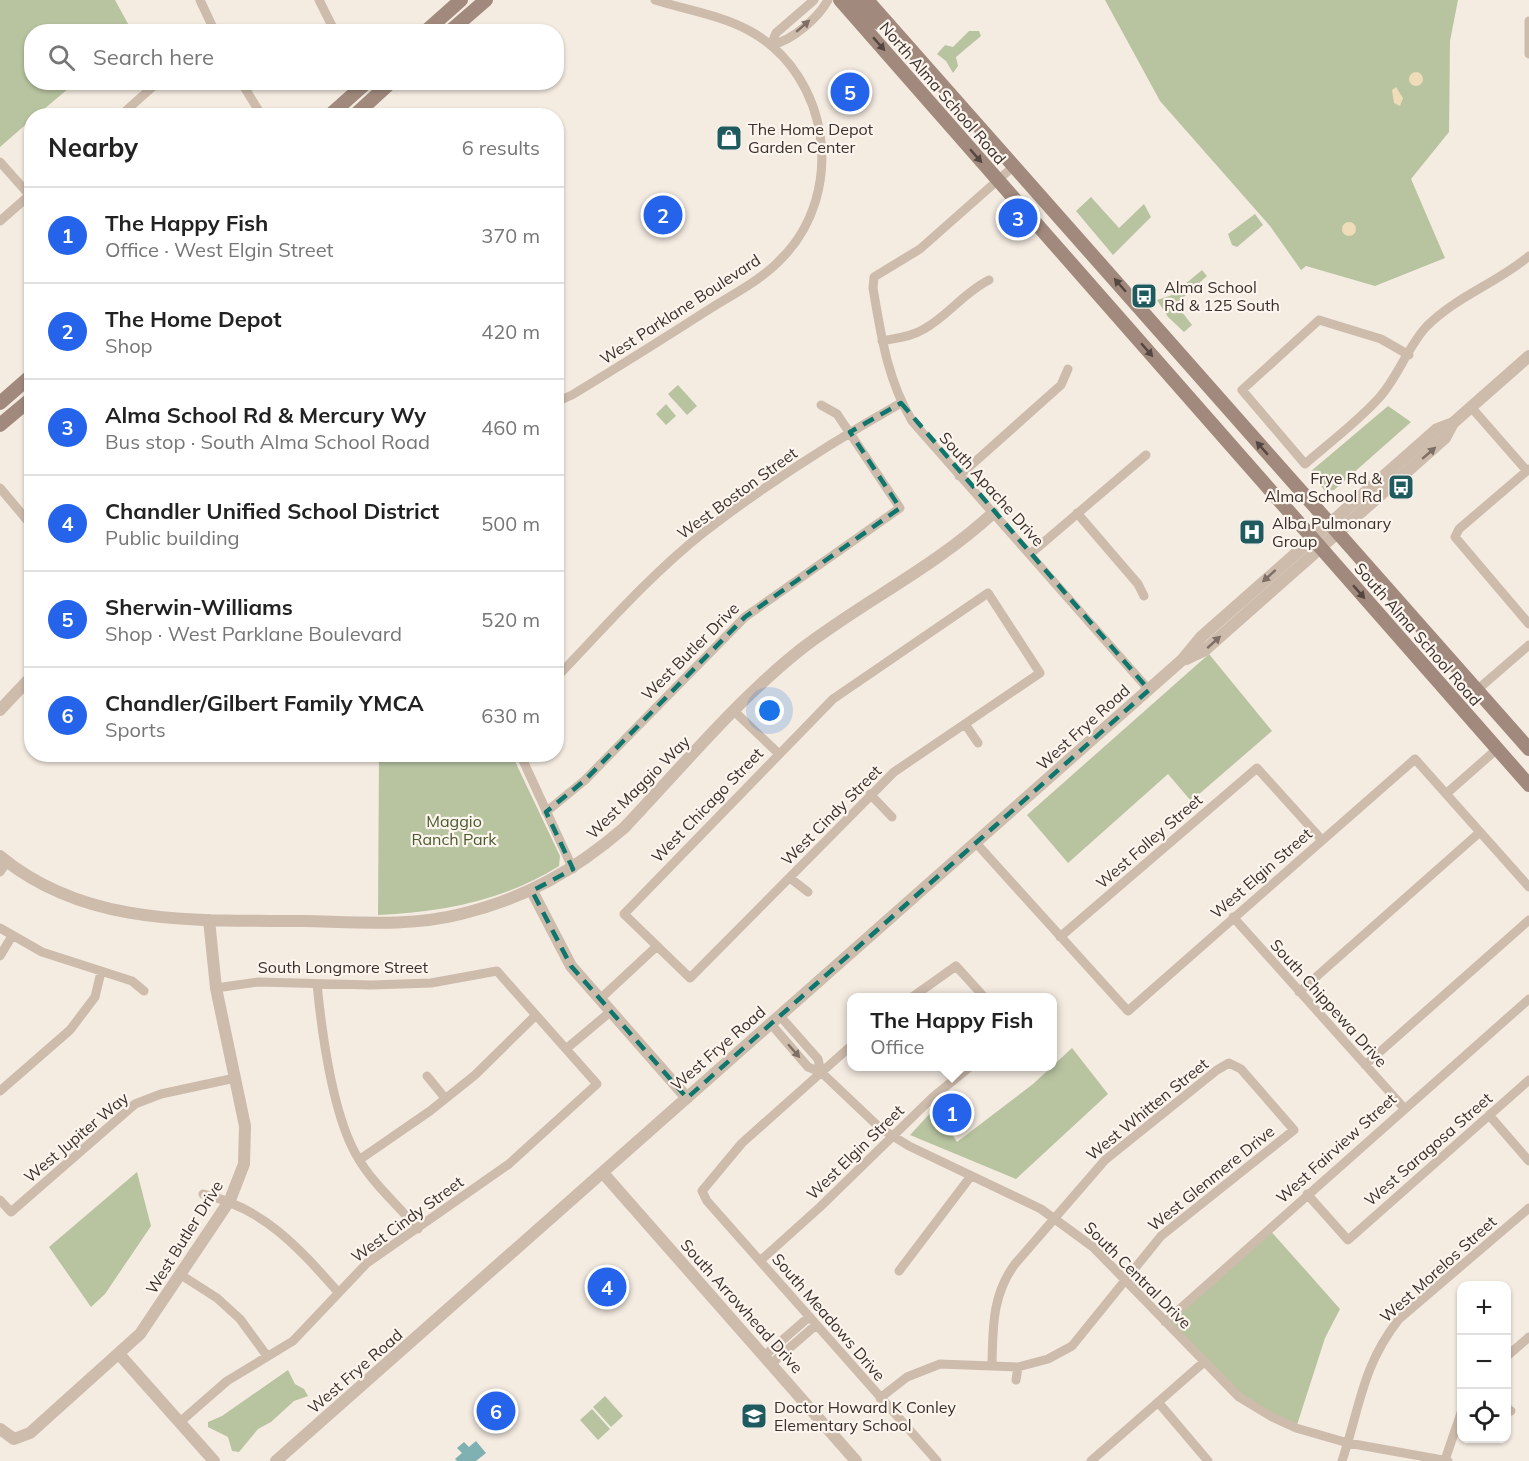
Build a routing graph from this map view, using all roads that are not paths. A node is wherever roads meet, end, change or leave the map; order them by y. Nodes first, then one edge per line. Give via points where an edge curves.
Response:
1 (200, 0) edge
2 (319, 0) edge
3 (486, 0) edge
4 (655, 0) edge
5 (814, 0) edge
6 (828, 0) edge
7 (840, 0) edge
8 (854, 0) edge
9 (867, 0) edge
10 (457, 1) edge
11 (468, 15) junction
12 (1529, 21) edge
13 (212, 24) edge
14 (330, 24) edge
15 (433, 24) edge
16 (458, 24) edge
17 (897, 34) junction
18 (771, 45) junction
19 (1529, 54) edge
20 (149, 90) edge
21 (246, 90) edge
22 (358, 90) edge
23 (382, 90) edge
24 (129, 108) edge
25 (257, 108) edge
26 (338, 108) edge
27 (363, 108) edge
28 (0, 162) edge
29 (1015, 165) junction
30 (998, 180) junction
31 (24, 188) edge
32 (24, 201) edge
33 (0, 220) edge
34 (1529, 255) edge
35 (989, 280) dead end
36 (882, 341) junction
37 (1409, 355) junction
38 (1529, 356) edge
39 (1068, 369) dead end
40 (24, 382) edge
41 (564, 399) edge
42 (0, 403) edge
43 (902, 403) junction
44 (24, 405) edge
45 (821, 405) dead end
46 (1471, 407) junction
47 (0, 425) edge
48 (850, 432) junction
49 (1146, 455) dead end
50 (1528, 470) edge
51 (959, 476) junction
52 (0, 489) edge
53 (993, 513) junction
54 (1077, 513) junction
55 (24, 517) edge
56 (1333, 528) junction
57 (1316, 543) junction
58 (1030, 554) junction
59 (1144, 596) dead end
60 (1529, 624) edge
61 (1529, 645) edge
62 (564, 670) edge
63 (1040, 673) joint
64 (24, 684) edge
65 (1149, 690) junction
66 (1477, 690) junction
67 (0, 710) edge
68 (735, 712) junction
69 (965, 724) junction
70 (978, 743) dead end
71 (1497, 749) junction
72 (1529, 749) edge
73 (778, 753) junction
74 (524, 762) edge
75 (1529, 785) edge
76 (1447, 793) junction
77 (870, 794) junction
78 (546, 812) junction
79 (892, 817) dead end
80 (1480, 832) junction
81 (1322, 840) junction
82 (976, 843) junction
83 (2, 864) edge
84 (573, 868) junction
85 (790, 878) junction
86 (1529, 887) edge
87 (532, 891) junction
88 (808, 892) dead end
89 (1233, 917) junction
90 (209, 920) junction
91 (1529, 920) edge
92 (0, 928) edge
93 (12, 936) junction
94 (1060, 938) junction
95 (656, 947) junction
96 (0, 956) edge
97 (101, 972) junction
98 (317, 984) junction
99 (216, 988) junction
100 (144, 991) dead end
101 (1299, 992) junction
102 (918, 993) edge
103 (980, 993) edge
104 (600, 999) junction
105 (1529, 999) edge
106 (610, 1011) junction
107 (536, 1015) junction
108 (776, 1020) junction
109 (566, 1049) junction
110 (847, 1049) edge
111 (1229, 1063) joint
112 (1365, 1065) junction
113 (965, 1071) edge
114 (821, 1072) junction
115 (427, 1076) dead end
116 (235, 1077) junction
117 (1529, 1080) edge
118 (597, 1084) joint
119 (0, 1091) edge
120 (445, 1098) junction
121 (687, 1098) junction
122 (1404, 1108) junction
123 (1489, 1115) junction
124 (892, 1136) junction
125 (359, 1160) junction
126 (1529, 1161) edge
127 (603, 1173) junction
128 (971, 1176) junction
129 (203, 1194) dead end
130 (1307, 1194) junction
131 (0, 1200) edge
132 (230, 1200) junction
133 (1529, 1208) edge
134 (1055, 1217) junction
135 (418, 1229) junction
136 (760, 1261) junction
137 (899, 1271) dead end
138 (181, 1275) junction
139 (1124, 1280) junction
140 (338, 1292) junction
141 (812, 1321) junction
142 (1165, 1322) junction
143 (1529, 1337) edge
144 (1511, 1353) edge
145 (119, 1354) junction
146 (267, 1356) junction
147 (768, 1360) junction
148 (1204, 1362) junction
149 (992, 1364) junction
150 (1018, 1367) junction
151 (1016, 1380) dead end
152 (880, 1398) junction
153 (1158, 1402) junction
154 (180, 1422) junction
155 (1457, 1423) edge
156 (0, 1430) edge
157 (1348, 1443) junction
158 (1446, 1460) edge
159 (214, 1461) edge
160 (276, 1461) edge
161 (856, 1461) edge
162 (937, 1461) edge
163 (1091, 1461) edge
164 (1208, 1461) edge
165 (1342, 1461) edge

1 - 13 street
2 - 14 street
3 - 11 main road
4 - 18 street, West Parklane Boulevard via 714,16 750,30
5 - 18 street via 776,33
18 -> 6 street via 784,42 824,8
7 -> 30 main road, North Alma School Road
8 - 17 main road via 869,17
9 - 17 main road, North Alma School Road
10 - 11 street
10 - 15 main road
11 - 16 main road
12 - 19 street
17 - 29 main road, North Alma School Road
18 - 41 street, West Parklane Boulevard via 803,83 820,129 822,176 818,199 805,228 783,258 758,278
20 - 24 street
21 - 25 street
22 - 26 main road
23 - 27 main road
28 - 31 street
29 - 30 street
56 -> 29 main road, South Alma School Road
30 - 36 street, South Apache Drive via 921,249 874,278
30 -> 57 main road, South Alma School Road
32 - 33 street
34 - 37 street via 1515,268 1450,305 1425,328
35 - 36 street via 971,289 924,329
36 - 43 street, South Apache Drive
37 - 37 street via 1378,399 1305,464 1242,390 1318,320 1381,339
38 - 46 street, West Frye Road
39 - 51 street via 1061,385
40 - 42 main road
43 - 48 street, West Boston Street
43 - 51 street, South Apache Drive via 912,421
44 - 47 main road
45 - 48 street via 837,414
46 - 50 street
46 - 56 street, West Frye Road via 1453,423 1437,429
48 - 62 street, West Boston Street via 701,535
48 - 78 street, West Butler Drive via 900,508 745,617 585,780
49 - 54 street
50 - 60 street via 1455,537
51 - 53 street, South Apache Drive
52 - 55 street
53 - 58 street, South Apache Drive
53 - 68 street, West Maggio Way via 972,532 802,649
54 - 58 street
54 - 59 street
56 - 57 street, West Frye Road
56 - 66 main road, South Alma School Road
57 - 65 street, West Frye Road via 1201,637
57 -> 71 main road, South Alma School Road
58 - 65 street, South Apache Drive
61 - 66 street
63 - 69 street, West Cindy Street
63 - 73 street, West Chicago Street via 988,593 833,699
64 - 67 street
65 - 82 street, West Frye Road
66 - 72 main road, South Alma School Road
68 - 73 street
68 - 84 street, West Maggio Way via 624,828
69 - 70 street
69 - 77 street, West Cindy Street via 894,772
71 - 75 main road, South Alma School Road
71 - 76 street
73 - 95 street, West Chicago Street via 624,914
74 - 78 street
76 - 80 street
76 - 81 street, West Elgin Street via 1415,759
77 - 79 street
77 - 85 street, West Cindy Street
78 - 84 street
80 - 86 street
80 - 101 street
81 - 89 street, West Elgin Street
81 - 94 street, West Folley Street via 1257,768
82 - 94 street
82 - 108 street, West Frye Road
83 - 90 street, West Maggio Way via 100,908 152,918
84 - 87 street, West Maggio Way
85 - 88 street
85 - 95 street, West Cindy Street via 690,978
87 - 90 street, West Maggio Way via 462,914 428,920
87 - 104 street via 571,966
89 - 94 street, West Elgin Street via 1128,1011
89 - 101 street, South Chippewa Drive
90 - 99 street, West Butler Drive
91 - 112 street
92 - 93 street
93 - 96 street
93 - 97 street via 42,952
95 - 104 street
97 - 100 street via 132,981
97 - 119 street via 95,997 70,1030
98 - 99 street, South Longmore Street via 258,982
98 - 107 street, South Longmore Street via 431,982 497,971
98 - 125 street via 321,1024 344,1132
99 - 116 street, West Butler Drive
101 - 112 street, South Chippewa Drive
102 - 103 street via 956,966
104 - 106 street
105 - 122 street, West Fairview Street
106 - 109 street
106 - 121 street
107 - 109 street, South Longmore Street
107 - 120 street via 475,1075
108 - 114 street, South Central Drive via 818,1059
108 - 121 street, West Frye Road
109 - 118 street, South Longmore Street
110 - 114 street
111 - 134 street, West Whitten Street via 1105,1160
111 - 139 street, West Glenmere Drive via 1241,1069 1294,1130 1161,1236
112 - 122 street, South Chippewa Drive
113 - 124 street, West Elgin Street
114 - 124 street, South Central Drive via 862,1113
114 - 136 street, South Meadows Drive via 742,1143 702,1191
115 - 120 street
116 - 131 street, West Jupiter Way via 135,1104 11,1212
116 - 132 street, West Butler Drive via 246,1126 244,1164
117 - 123 street, West Saragosa Street
118 - 135 street, West Cindy Street via 509,1164
120 - 125 street
121 - 127 street, West Frye Road
122 - 130 street, West Fairview Street
123 - 126 street
123 - 130 street, West Saragosa Street via 1348,1240
124 - 128 street, South Central Drive
124 - 136 street, West Elgin Street
125 - 135 street
127 - 147 street, South Arrowhead Drive
127 - 160 street, West Frye Road
128 - 134 street, South Central Drive
128 - 137 street
129 - 132 street
130 - 142 street, West Fairview Street
132 - 138 street, West Butler Drive
132 - 140 street via 268,1222 300,1249
133 - 157 street, West Morelos Street via 1399,1319 1371,1360
134 - 139 street, South Central Drive via 1093,1247
134 - 149 street, West Whitten Street via 1001,1285 993,1311
135 - 140 street, West Cindy Street via 367,1263
136 - 141 street, South Meadows Drive
138 - 145 street, West Butler Drive via 144,1329
138 - 146 street via 218,1298 240,1319
139 - 142 street, South Central Drive
139 - 150 street, West Glenmere Drive via 1072,1346 1048,1359
140 - 146 street, West Cindy Street via 293,1341
141 - 147 street
141 - 152 street, South Meadows Drive
142 - 148 street, South Central Drive
143 - 144 street
145 - 154 street
145 - 156 street, West Butler Drive via 30,1433 14,1440
146 - 154 street, West Cindy Street via 227,1381
147 - 161 street, South Arrowhead Drive
148 - 153 street
148 - 157 street, South Central Drive via 1239,1397 1272,1417
149 - 150 street, West Glenmere Drive
149 - 152 street, West Glenmere Drive via 940,1364 901,1381
150 - 151 street
152 - 162 street, South Meadows Drive
153 - 163 street
153 - 164 street
154 - 159 street
155 - 158 street
157 - 158 street, South Central Drive
157 - 165 street, West Morelos Street

